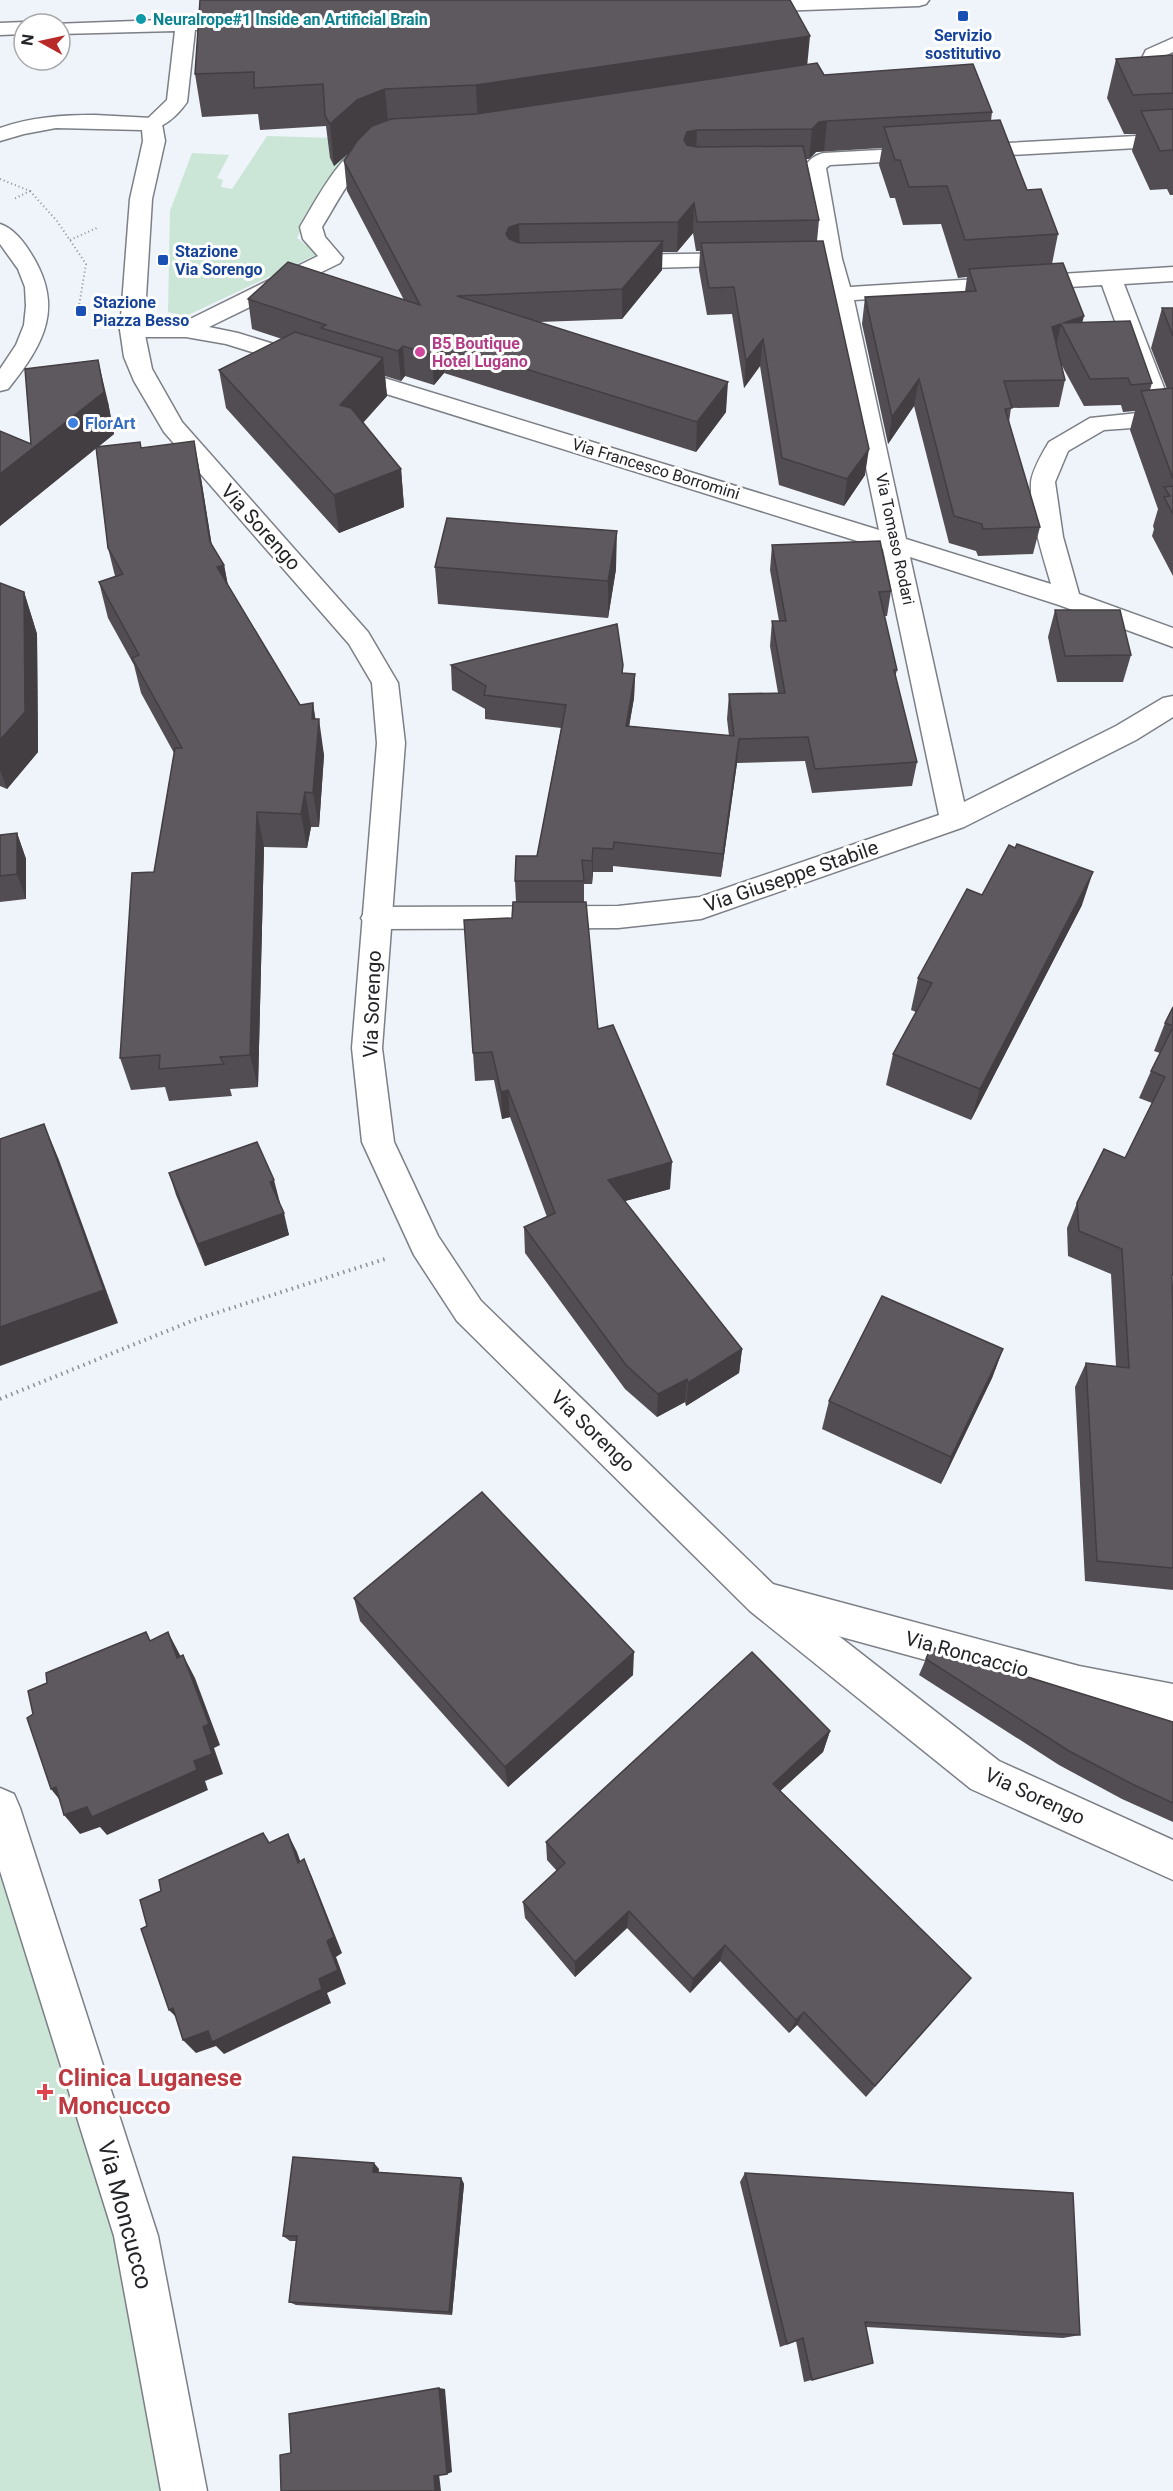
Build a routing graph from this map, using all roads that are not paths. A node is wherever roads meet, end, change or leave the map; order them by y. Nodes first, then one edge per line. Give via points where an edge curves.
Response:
1 (919, 0) edge
2 (733, 7) edge
3 (262, 22) edge
4 (186, 24) junction
5 (72, 28) edge
6 (1173, 44) edge
7 (1173, 81) edge
8 (152, 124) junction
9 (0, 135) edge
10 (395, 140) edge
11 (1173, 140) edge
12 (0, 231) edge
13 (771, 260) edge
14 (591, 262) edge
15 (1173, 274) edge
16 (1111, 280) junction
17 (841, 294) junction
18 (132, 330) junction
19 (186, 330) junction
20 (0, 384) edge
21 (1168, 418) edge
22 (896, 544) junction
23 (1068, 599) junction
24 (1173, 638) edge
25 (1173, 705) edge
26 (954, 820) junction
27 (376, 918) junction
28 (763, 1599) junction
29 (1173, 1704) edge
30 (0, 1808) edge
31 (1173, 1860) edge
32 (184, 2491) edge

1 - 2 street
3 - 4 street
4 - 5 street
4 - 8 street via 180,94 177,102
6 - 7 street via 1153,54 1149,64 1155,73
8 - 9 street via 59,123
8 - 18 street, Via Sorengo via 154,141 141,200
10 - 19 street via 384,140 354,161 311,227 314,239 332,258
11 - 17 street, Via Tomaso Rodari via 824,159 803,168 819,259
12 - 20 street via 29,264 39,300 25,350
13 - 14 street
15 - 16 street
16 - 17 street
16 - 21 street
17 - 22 street, Via Tomaso Rodari
18 - 19 street, Via Francesco Borromini
18 - 27 street, Via Sorengo via 132,348 141,374 173,427 359,638 385,683 391,742
19 - 22 street, Via Francesco Borromini via 230,338
21 - 23 street via 1099,423 1058,447 1043,482 1050,537
22 - 23 street, Via Francesco Borromini
22 - 26 street, Via Tomaso Rodari
23 - 24 street, Via Francesco Borromini
25 - 26 street, Via Giuseppe Stabile
26 - 27 street, Via Giuseppe Stabile via 701,908 618,916
27 - 28 street, Via Sorengo via 367,1048 378,1142 426,1245 469,1311
28 - 29 street, Via Roncaccio via 1068,1681
28 - 31 street, Via Sorengo via 985,1775
30 - 32 street, Via Moncucco via 136,2236

